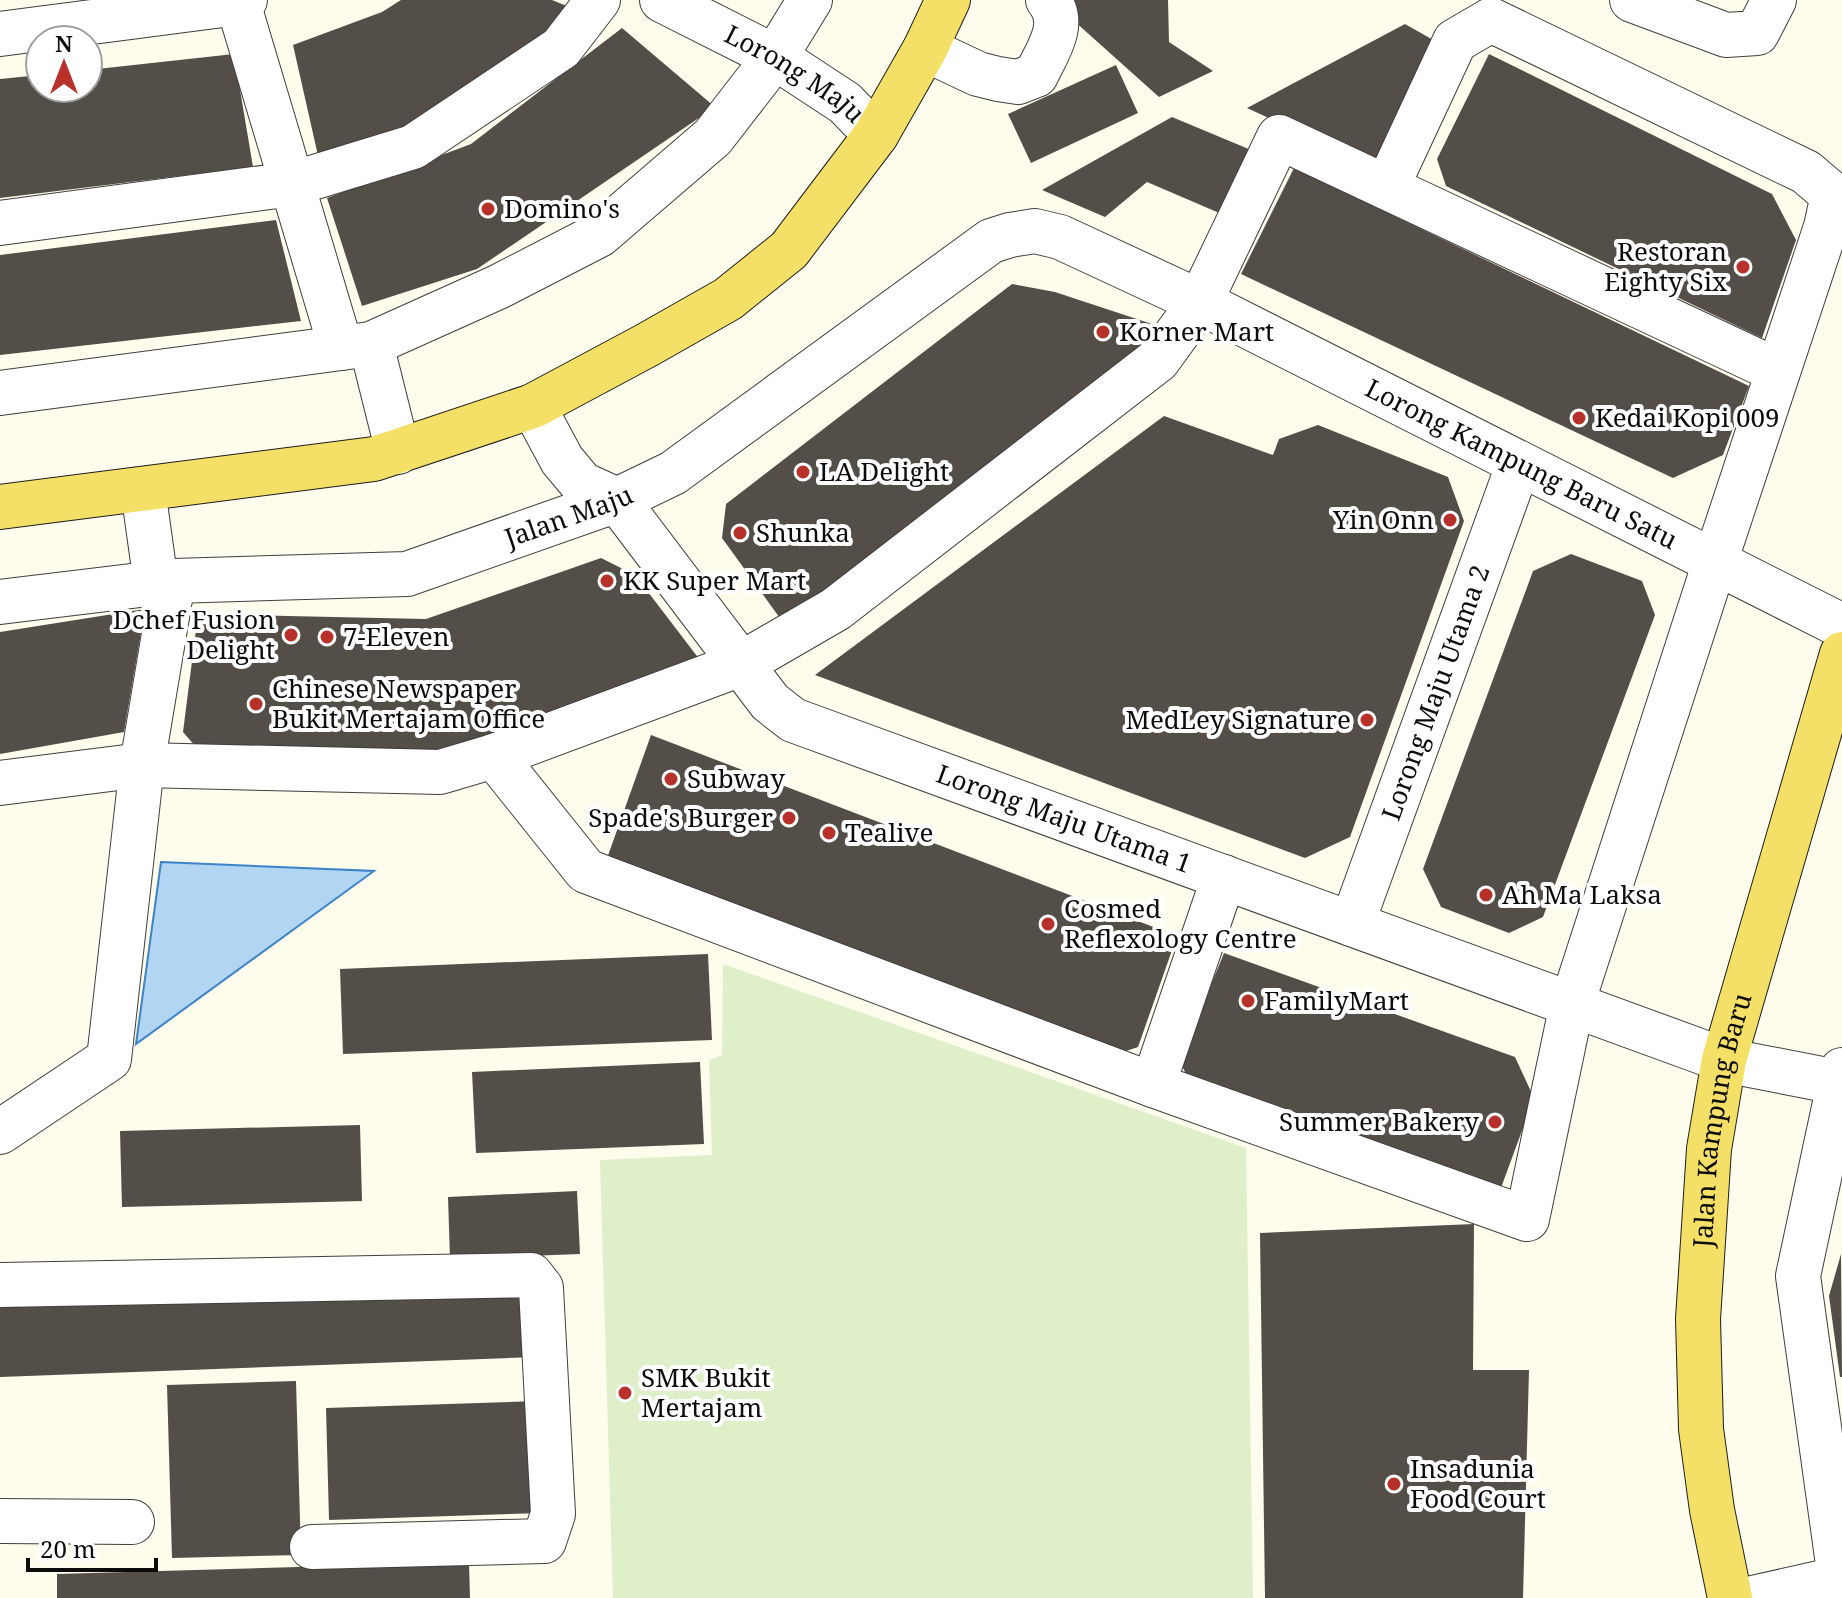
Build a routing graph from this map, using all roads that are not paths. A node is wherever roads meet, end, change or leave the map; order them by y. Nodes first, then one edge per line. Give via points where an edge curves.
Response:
1 (598, 0) edge
2 (662, 0) edge
3 (810, 0) edge
4 (948, 0) edge
5 (1048, 0) edge
6 (1632, 0) edge
7 (1774, 0) edge
8 (242, 2) edge
9 (23, 21) edge
10 (925, 49) junction
11 (775, 57) junction
12 (876, 135) junction
13 (292, 184) junction
14 (1387, 187) junction
15 (0, 223) edge
16 (1200, 302) junction
17 (356, 346) junction
18 (1778, 371) junction
19 (0, 393) edge
20 (533, 406) junction
21 (398, 452) junction
22 (1519, 463) junction
23 (143, 490) junction
24 (617, 500) junction
25 (0, 507) edge
26 (1715, 562) junction
27 (164, 582) junction
28 (0, 602) edge
29 (1842, 626) edge
30 (1842, 654) edge
31 (741, 664) junction
32 (494, 756) junction
33 (142, 765) junction
34 (0, 783) edge
35 (1224, 877) junction
36 (1352, 924) junction
37 (1572, 1004) junction
38 (1724, 1060) junction
39 (1841, 1078) edge
40 (1153, 1085) junction
41 (0, 1132) edge
42 (0, 1285) edge
43 (0, 1521) edge
44 (132, 1522) dead end
45 (312, 1547) dead end
46 (1841, 1583) edge
47 (1730, 1598) edge
48 (1753, 1598) edge

1 - 13 street via 561,48 413,147
2 - 11 street, Lorong Maju
3 - 11 street
4 - 10 main road
5 - 10 street via 1058,28 1036,75 1018,82 978,74
6 - 7 street via 1726,35 1757,33
8 - 9 street
8 - 13 street
10 - 12 main road
11 - 12 street, Lorong Maju via 845,103
11 - 17 street via 713,137 599,235 498,287
12 - 20 main road via 789,250 728,299
13 - 15 street
13 - 17 street
14 - 16 street via 1279,137
14 - 18 street
14 - 18 street via 1455,41 1491,20 1806,172 1833,195
16 - 22 street, Lorong Kampung Baru Satu
16 - 24 street, Jalan Maju via 1060,237 1035,231 991,241 673,473
16 - 31 street via 1158,360 836,609
17 - 19 street
17 - 21 street
18 - 26 street
20 - 21 main road
20 - 24 street, Lorong Maju Utama 1 via 562,460 582,484
21 - 23 main road
22 - 26 street, Lorong Kampung Baru Satu
22 - 36 street, Lorong Maju Utama 2
23 - 25 main road
23 - 27 street
24 - 27 street, Jalan Maju via 407,574
24 - 31 street, Lorong Maju Utama 1
26 - 29 street, Lorong Kampung Baru Satu
26 - 37 street
27 - 28 street, Jalan Maju
27 - 33 street
30 - 38 main road, Jalan Kampung Baru
31 - 32 street
31 - 35 street, Lorong Maju Utama 1 via 770,702 793,720
32 - 33 street via 440,772
32 - 40 street via 586,871
33 - 34 street
33 - 41 street via 109,1059
35 - 36 street, Lorong Maju Utama 1
35 - 40 street
36 - 37 street, Lorong Maju Utama 1
37 - 38 street, Lorong Maju Utama 1
37 - 40 street via 1527,1219
38 - 39 street, Lorong Maju Utama 1
38 - 47 main road, Jalan Kampung Baru via 1709,1149 1698,1319 1701,1429
39 - 46 street via 1798,1276
42 - 45 street via 531,1275 541,1288 553,1514 544,1541
43 - 44 street
46 - 48 street

